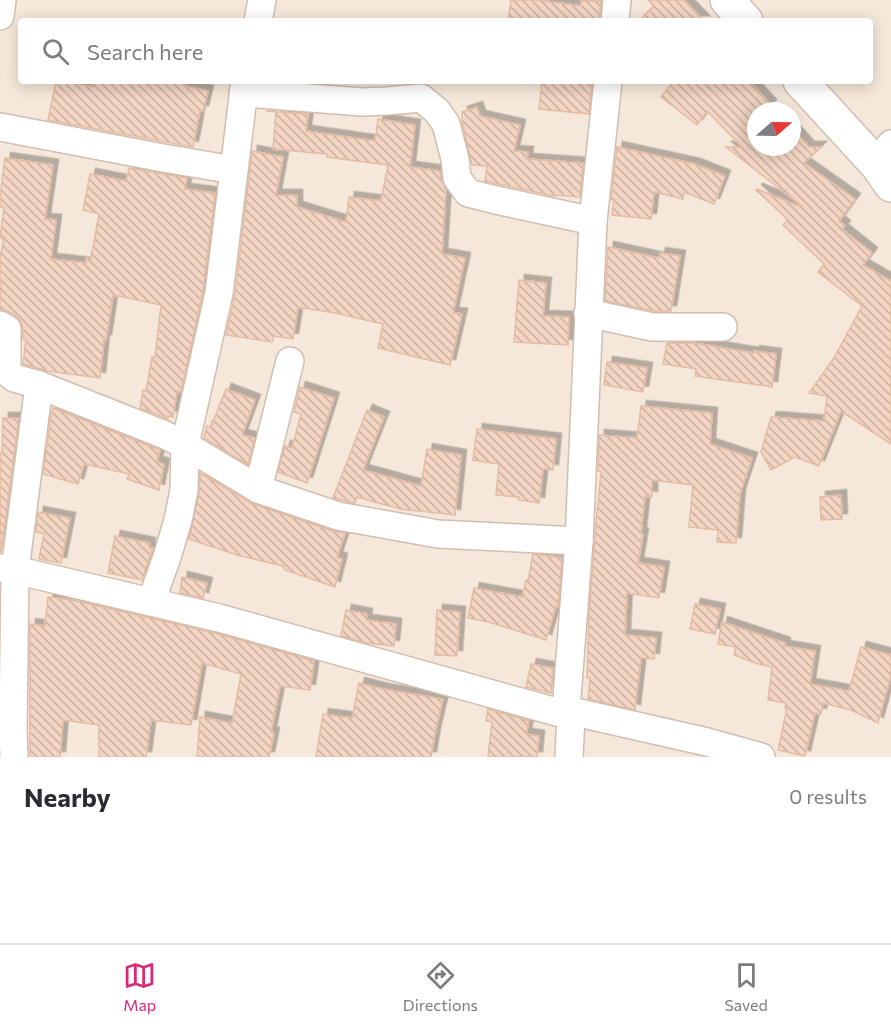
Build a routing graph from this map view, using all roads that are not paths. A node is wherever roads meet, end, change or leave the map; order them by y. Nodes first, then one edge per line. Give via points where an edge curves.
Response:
1 (2, 0) edge
2 (262, 0) edge
3 (617, 0) edge
4 (727, 0) edge
5 (0, 16) edge
6 (259, 18) edge
7 (615, 18) edge
8 (743, 18) edge
9 (608, 84) edge
10 (803, 84) edge
11 (244, 87) edge
12 (0, 127) edge
13 (886, 165) edge
14 (234, 170) junction
15 (593, 221) junction
16 (588, 313) junction
17 (0, 324) edge
18 (723, 327) dead end
19 (290, 361) dead end
20 (39, 385) junction
21 (185, 445) junction
22 (258, 489) junction
23 (579, 541) junction
24 (8, 569) edge
25 (151, 602) junction
26 (569, 713) junction
27 (15, 757) edge
28 (569, 757) edge
29 (761, 757) edge

1 - 5 street
2 - 6 street
3 - 7 street
4 - 8 street
9 - 15 street
10 - 13 street
11 - 14 street
11 - 15 street via 362,102 421,98 446,124 457,178 468,192
12 - 14 street
14 - 21 street via 219,293
15 - 16 street
16 - 18 street via 652,327
16 - 23 street
17 - 20 street via 7,329 7,372
19 - 22 street
20 - 21 street
20 - 24 street
21 - 22 street
21 - 25 street via 184,490 178,520
22 - 23 street via 338,516 438,534
23 - 26 street
24 - 25 street
24 - 27 street
25 - 26 street
26 - 28 street
26 - 29 street

